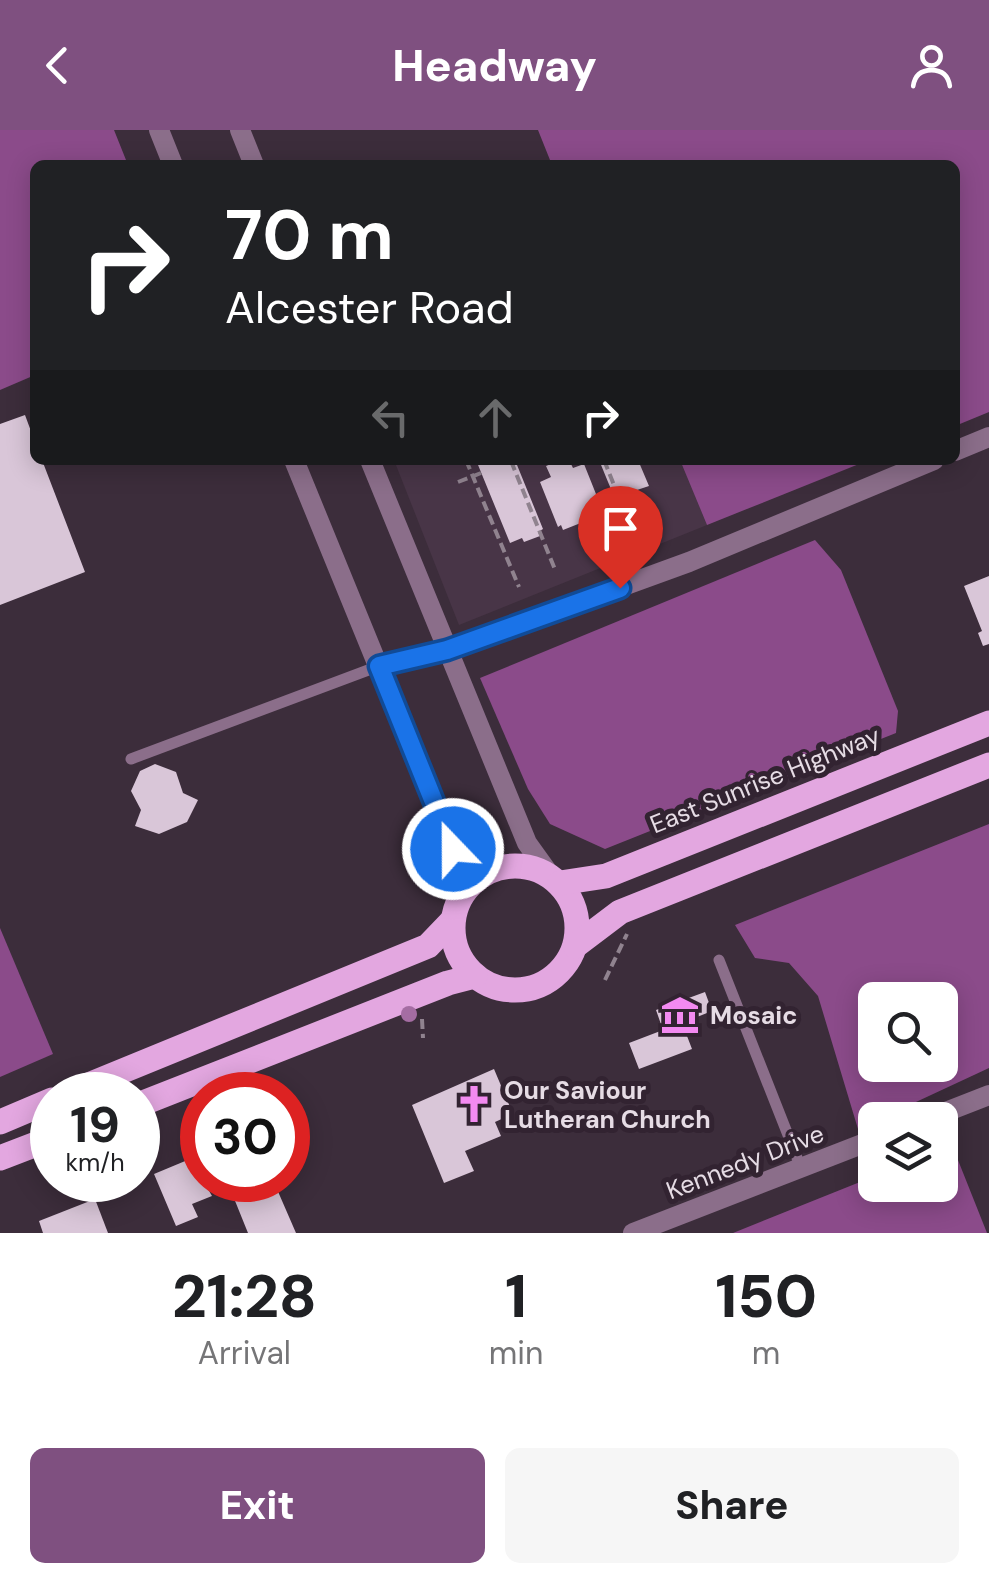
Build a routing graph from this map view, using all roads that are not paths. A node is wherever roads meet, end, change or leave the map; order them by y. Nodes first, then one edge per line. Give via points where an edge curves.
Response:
1 (159, 130) edge
2 (240, 130) edge
3 (171, 160) edge
4 (252, 160) edge
5 (989, 437) edge
6 (960, 449) edge
7 (296, 465) edge
8 (372, 465) edge
9 (922, 465) edge
10 (447, 650) junction
11 (379, 666) junction
12 (989, 724) edge
13 (131, 759) dead end
14 (989, 764) edge
15 (555, 879) junction
16 (462, 894) junction
17 (452, 921) junction
18 (576, 946) junction
19 (719, 960) dead end
20 (475, 976) junction
21 (120, 1072) edge
22 (160, 1096) edge
23 (989, 1096) edge
24 (958, 1108) edge
25 (30, 1109) edge
26 (0, 1122) edge
27 (30, 1146) edge
28 (858, 1146) edge
29 (0, 1158) edge
30 (801, 1168) junction
31 (634, 1233) edge

1 - 3 street
2 - 4 street
5 - 6 street
7 - 11 street
8 - 10 street
9 - 10 street via 689,562
10 - 11 street
10 - 15 street via 528,843
11 - 13 lane
11 - 16 street via 459,864
12 - 15 main road, East Sunrise Highway via 606,876
14 - 18 main road via 620,912
15 - 16 main road via 519,865 486,872
15 - 18 main road via 572,902
16 - 17 main road
17 - 20 main road via 453,942
17 - 21 main road via 428,946
18 - 20 main road via 561,970 539,986 511,990
19 - 30 lane
20 - 22 main road
23 - 24 street
25 - 26 main road
27 - 29 main road
28 - 30 street, Kennedy Drive
30 - 31 street, Kennedy Drive

